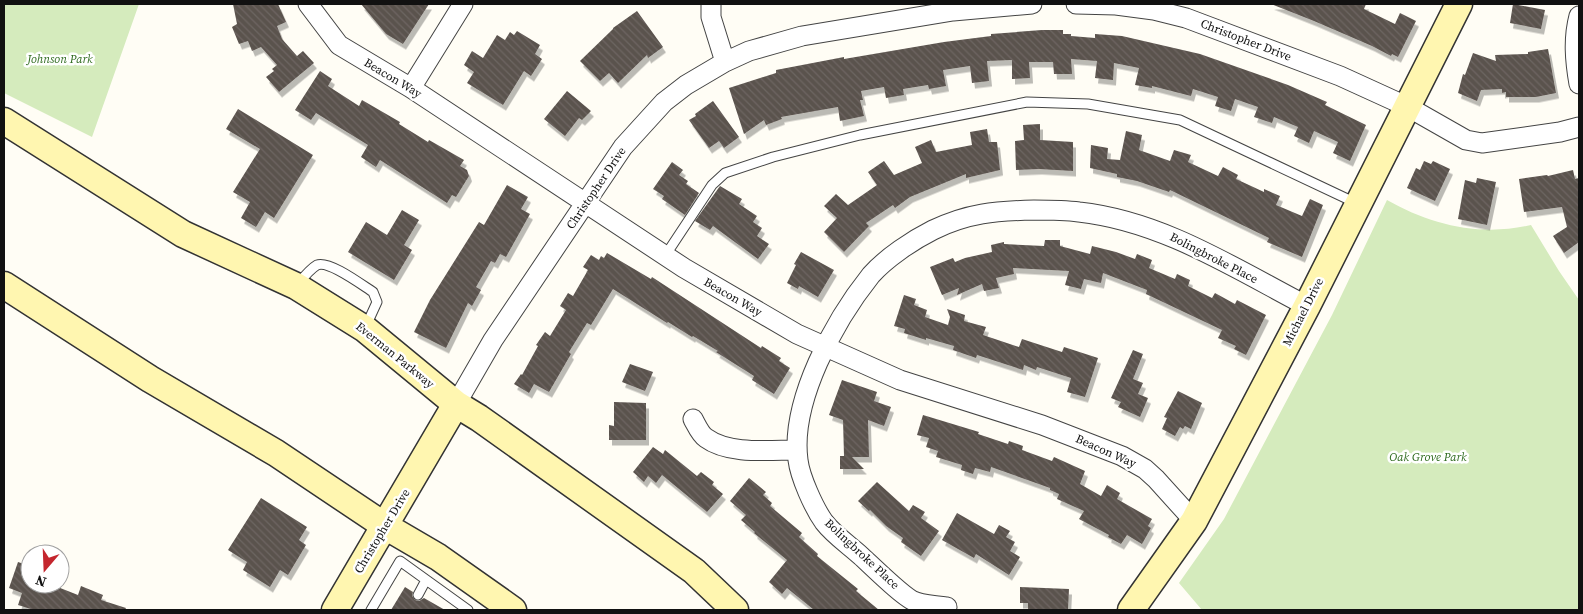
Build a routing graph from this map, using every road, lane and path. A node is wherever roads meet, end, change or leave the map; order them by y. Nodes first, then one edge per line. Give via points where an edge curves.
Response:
1 (308, 4) edge
2 (463, 4) edge
3 (711, 4) edge
4 (1032, 4) edge
5 (1076, 4) edge
6 (1458, 4) edge
7 (1579, 16) edge
8 (724, 62) junction
9 (1579, 84) edge
10 (411, 88) junction
11 (1408, 107) junction
12 (4, 121) edge
13 (1579, 126) edge
14 (585, 203) junction
15 (1358, 204) junction
16 (665, 256) junction
17 (4, 285) edge
18 (296, 286) junction
19 (1307, 306) junction
20 (365, 329) junction
21 (825, 347) junction
22 (451, 412) junction
23 (693, 419) dead end
24 (797, 450) junction
25 (1194, 521) junction
26 (385, 526) junction
27 (426, 580) junction
28 (418, 595) dead end
29 (947, 607) dead end
30 (463, 609) edge
31 (510, 609) edge
32 (335, 610) edge
33 (371, 610) edge
34 (735, 610) edge
35 (1131, 610) edge

1 - 10 street, Beacon Way via 339,45
2 - 10 street
3 - 8 street via 711,17
4 - 8 street, Christopher Drive via 953,11 802,36 749,51
5 - 11 street, Christopher Drive via 1116,5 1186,18 1340,76
6 - 11 main road, Michael Drive
7 - 9 street via 1574,58
8 - 14 street, Christopher Drive via 664,102 623,146
10 - 14 street, Beacon Way
11 - 13 street, Christopher Drive via 1466,140 1482,142 1560,132
11 - 15 main road, Michael Drive
12 - 18 main road, Everman Parkway via 183,234
14 - 16 street, Beacon Way
14 - 22 street, Christopher Drive via 493,340
15 - 16 lane via 1180,120 1088,104 1027,102 860,135 773,156 725,173 712,185
15 - 19 main road, Michael Drive
16 - 21 street, Beacon Way via 797,334
17 - 26 main road via 150,379 276,453
18 - 20 main road, Everman Parkway
18 - 20 lane via 316,266 324,264 344,273 373,292 376,302
19 - 21 street, Bolingbroke Place via 1169,235 1121,219 1064,210 994,211 968,216 932,230 894,254 872,274
19 - 25 main road, Michael Drive
20 - 22 main road, Everman Parkway
21 - 24 street, Bolingbroke Place via 804,400
21 - 25 street, Beacon Way via 900,380 1042,425 1122,456 1145,469
22 - 26 main road, Christopher Drive
22 - 34 main road, Everman Parkway via 479,418 694,571
23 - 24 street via 705,438 740,451
24 - 29 street, Bolingbroke Place via 806,488 825,523 914,602
25 - 35 main road, Michael Drive
26 - 31 main road via 438,557
26 - 32 main road, Christopher Drive
27 - 28 lane
27 - 30 lane
27 - 33 lane via 400,560

